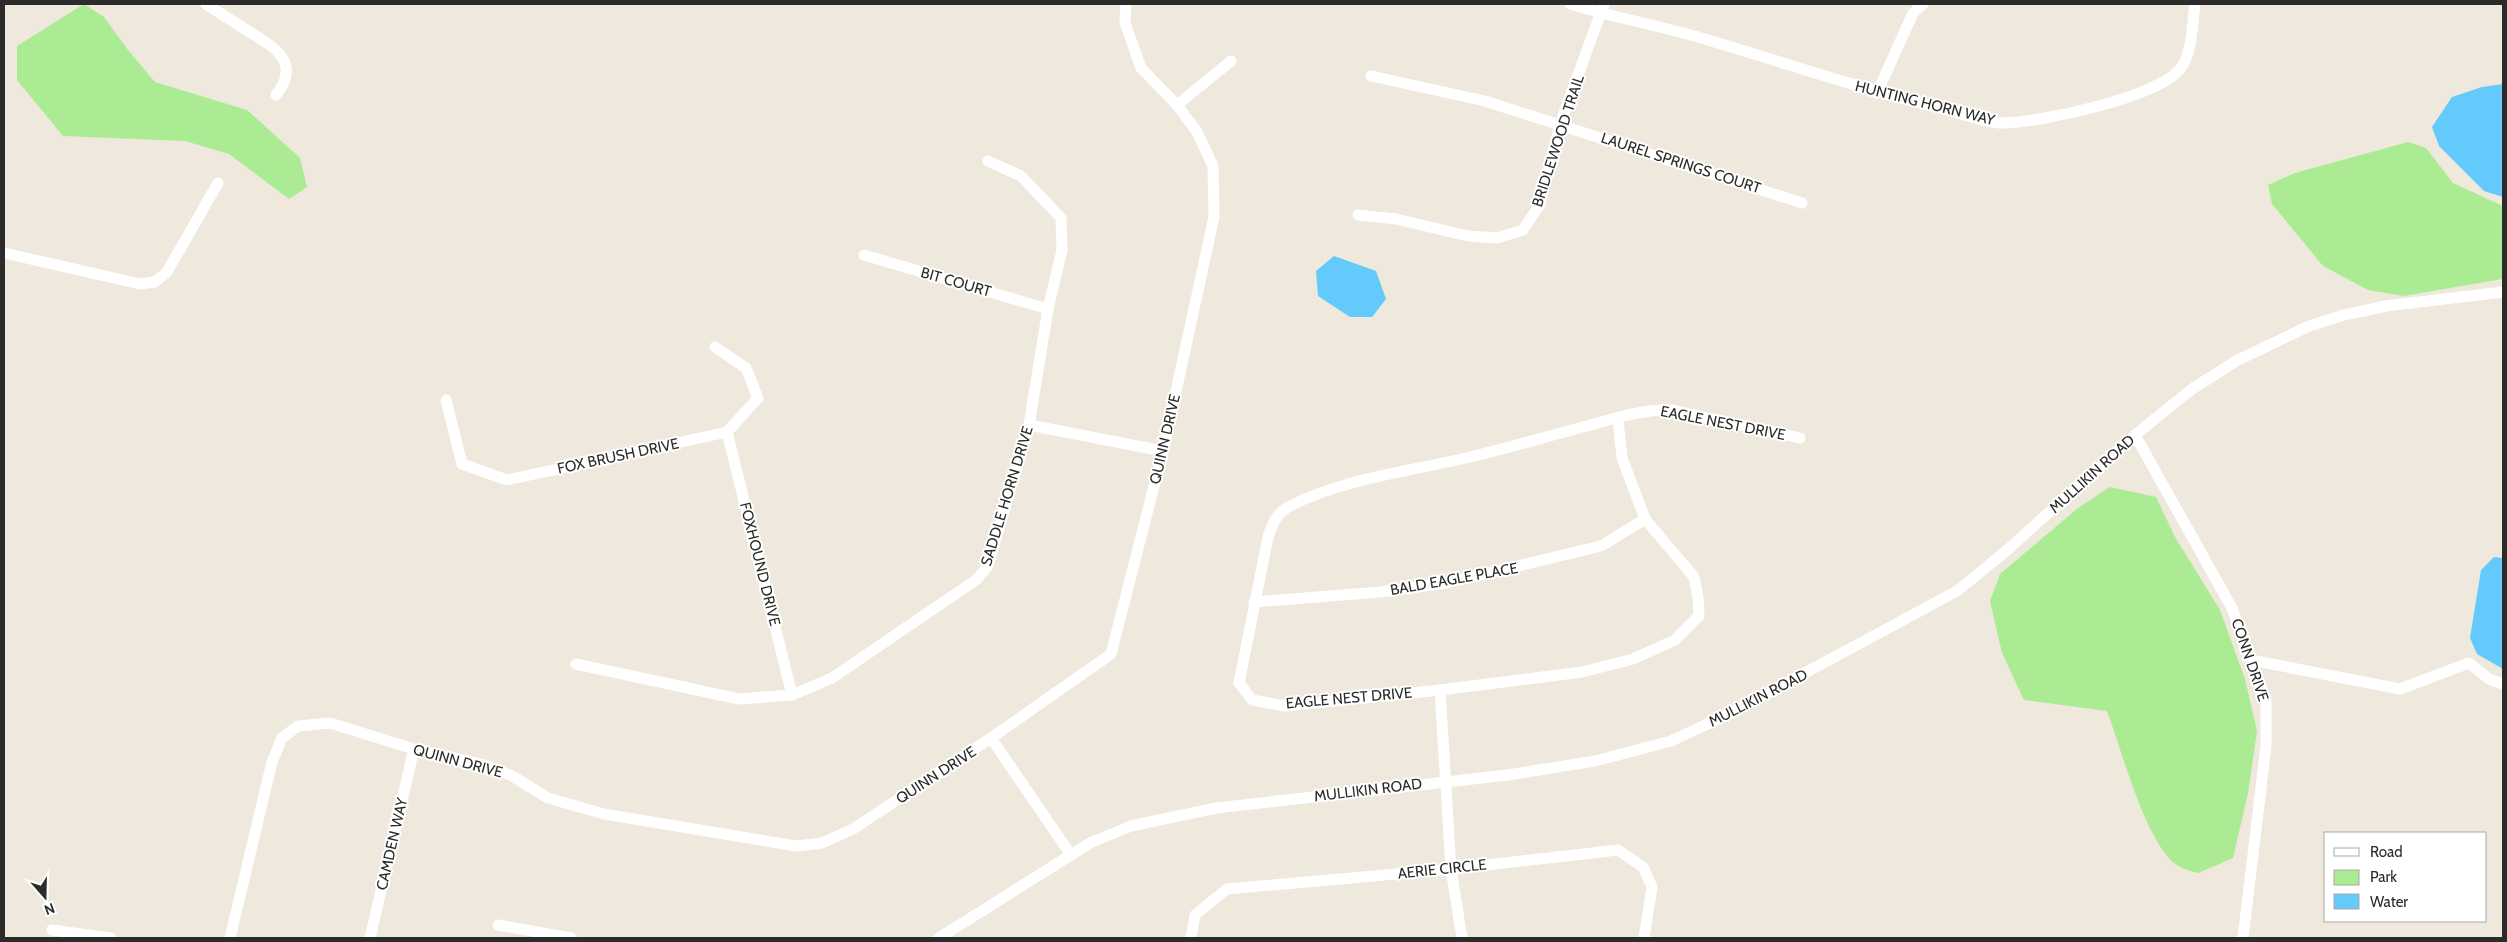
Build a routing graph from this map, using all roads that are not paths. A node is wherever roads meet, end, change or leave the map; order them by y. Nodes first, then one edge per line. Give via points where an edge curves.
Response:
1 (206, 4) edge
2 (1126, 4) edge
3 (1570, 4) edge
4 (1923, 4) edge
5 (2195, 4) edge
6 (1603, 9) edge
7 (1231, 61) dead end
8 (1371, 76) dead end
9 (1877, 93) junction
10 (276, 95) dead end
11 (1177, 105) junction
12 (1560, 124) junction
13 (988, 161) dead end
14 (218, 183) dead end
15 (1802, 202) dead end
16 (1358, 215) dead end
17 (4, 253) edge
18 (864, 255) dead end
19 (2503, 292) edge
20 (1048, 309) junction
21 (715, 347) dead end
22 (446, 400) dead end
23 (1618, 418) junction
24 (1029, 425) junction
25 (727, 432) junction
26 (2135, 435) junction
27 (1800, 438) dead end
28 (1163, 451) junction
29 (1645, 519) junction
30 (1254, 602) junction
31 (2252, 660) junction
32 (576, 664) dead end
33 (2503, 684) edge
34 (1440, 690) junction
35 (792, 695) junction
36 (991, 738) junction
37 (414, 749) junction
38 (1445, 780) junction
39 (1070, 855) junction
40 (1451, 869) junction
41 (498, 925) dead end
42 (52, 930) dead end
43 (112, 938) edge
44 (230, 938) edge
45 (370, 938) edge
46 (571, 938) edge
47 (940, 938) edge
48 (1191, 938) edge
49 (1462, 938) edge
50 (1644, 938) edge
51 (2243, 938) edge

1 - 10 street via 281,54 285,82
2 - 11 street, QUINN DRIVE via 1125,23 1141,68
3 - 6 street, HUNTING HORN WAY
4 - 9 street via 1913,13
5 - 9 street, HUNTING HORN WAY via 2188,48 2181,68 2166,83 2143,93 2046,118 2001,123
6 - 9 street, HUNTING HORN WAY
6 - 12 street, BRIDLEWOOD TRAIL
7 - 11 street
8 - 12 street, LAUREL SPRINGS COURT via 1486,100
11 - 28 street, QUINN DRIVE via 1198,132 1213,166 1214,217
12 - 15 street, LAUREL SPRINGS COURT
12 - 16 street, BRIDLEWOOD TRAIL via 1540,204 1523,230 1487,238 1396,219
13 - 20 street, SADDLE HORN DRIVE via 1021,176 1061,218 1062,250
14 - 17 street via 167,272 155,282 140,284
18 - 20 street, BIT COURT
19 - 26 street, MULLIKIN ROAD via 2386,306 2309,326 2236,361 2192,389
20 - 24 street, SADDLE HORN DRIVE
21 - 25 street via 746,368 758,398
22 - 25 street, FOX BRUSH DRIVE via 462,464 507,480
23 - 27 street, EAGLE NEST DRIVE via 1672,410
23 - 29 street, EAGLE NEST DRIVE via 1622,458
23 - 30 street, EAGLE NEST DRIVE via 1349,485 1286,508 1273,520
24 - 28 street
24 - 35 street, SADDLE HORN DRIVE via 988,566 976,580 832,678
25 - 35 street, FOXHOUND DRIVE
26 - 31 street, CONN DRIVE via 2232,608
26 - 38 street, MULLIKIN ROAD via 1957,591 1729,714 1671,741 1595,761 1508,775
28 - 36 street, QUINN DRIVE via 1111,654
29 - 30 street, BALD EAGLE PLACE via 1601,546 1447,583
29 - 34 street, EAGLE NEST DRIVE via 1694,577 1698,616 1675,640 1633,659 1582,672
30 - 34 street, EAGLE NEST DRIVE via 1239,683 1252,700 1285,706
31 - 33 street via 2400,689 2468,663 2489,679
31 - 51 street, CONN DRIVE via 2266,700 2266,746
32 - 35 street, SADDLE HORN DRIVE via 739,699
34 - 38 street
36 - 37 street, QUINN DRIVE via 853,829 822,843 796,846 604,814 548,798 512,776 485,765
36 - 39 street
37 - 44 street, QUINN DRIVE via 330,723 298,726 282,738 272,762
37 - 45 street, CAMDEN WAY
38 - 39 street, MULLIKIN ROAD via 1216,808 1131,826
38 - 40 street
39 - 47 street, MULLIKIN ROAD
40 - 48 street, AERIE CIRCLE via 1227,889 1195,915
40 - 49 street
40 - 50 street, AERIE CIRCLE via 1618,850 1643,867 1652,887
41 - 46 street
42 - 43 street

